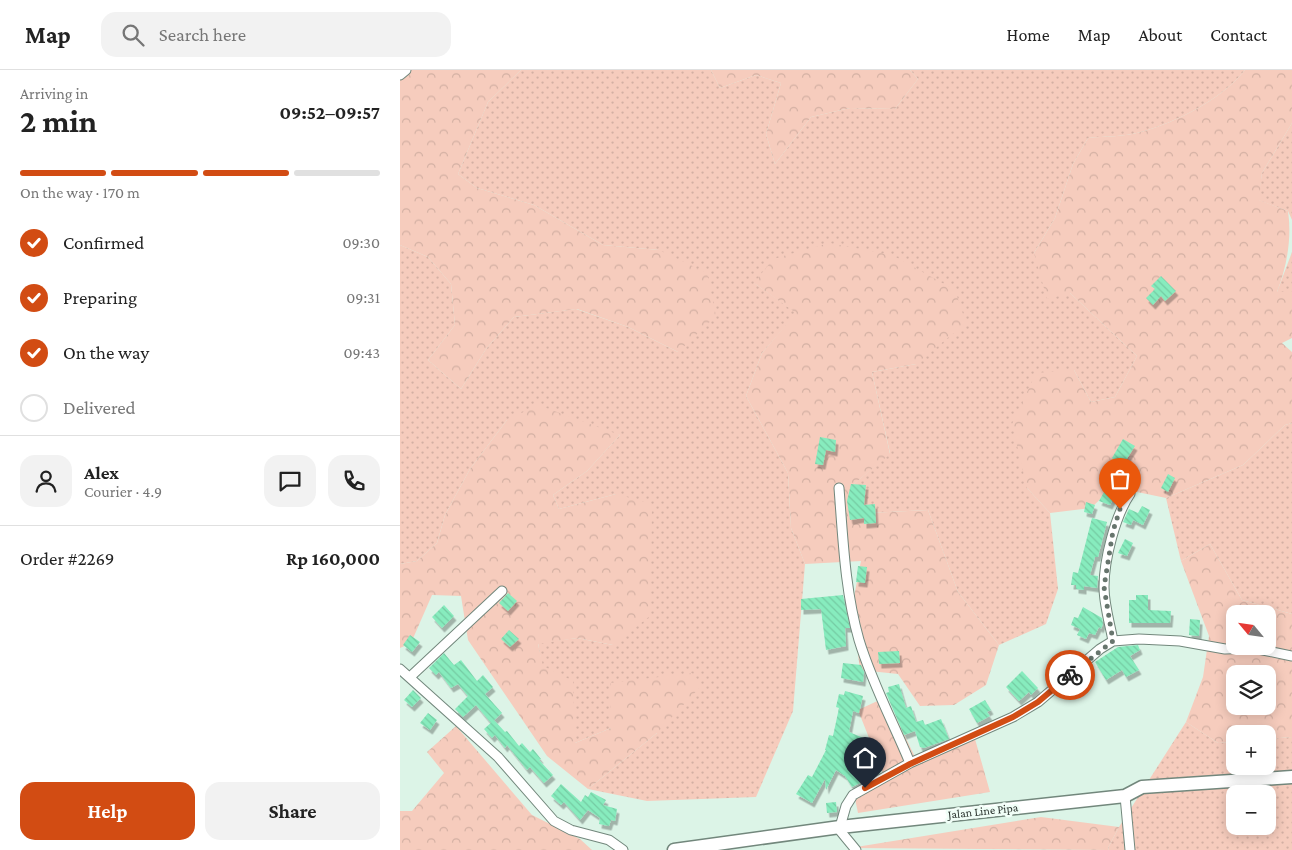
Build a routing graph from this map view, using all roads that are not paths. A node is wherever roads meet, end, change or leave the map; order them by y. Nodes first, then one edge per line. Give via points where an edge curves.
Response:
1 (406, 70) edge
2 (400, 75) edge
3 (839, 488) dead end
4 (1130, 494) dead end
5 (502, 591) dead end
6 (1113, 641) junction
7 (1292, 656) edge
8 (400, 669) edge
9 (410, 677) junction
10 (910, 764) junction
11 (1292, 777) edge
12 (1125, 796) junction
13 (838, 827) junction
14 (700, 849) edge
15 (623, 850) edge
16 (674, 850) edge
17 (856, 850) edge
18 (1130, 850) edge

1 - 2 street
3 - 10 street via 844,559 859,638
4 - 6 street via 1116,519 1105,575 1104,599
5 - 9 street
6 - 7 street via 1180,641 1225,649 1253,648
6 - 10 street via 1038,702
8 - 9 street
9 - 15 street via 498,757 554,821 571,830 609,840
10 - 13 street via 853,795
11 - 12 main road, Jalan Line Pipa via 1142,787
12 - 13 main road, Jalan Line Pipa
12 - 18 street
13 - 14 main road, Jalan Line Pipa
13 - 17 street
14 - 16 main road, Jalan Line Pipa

